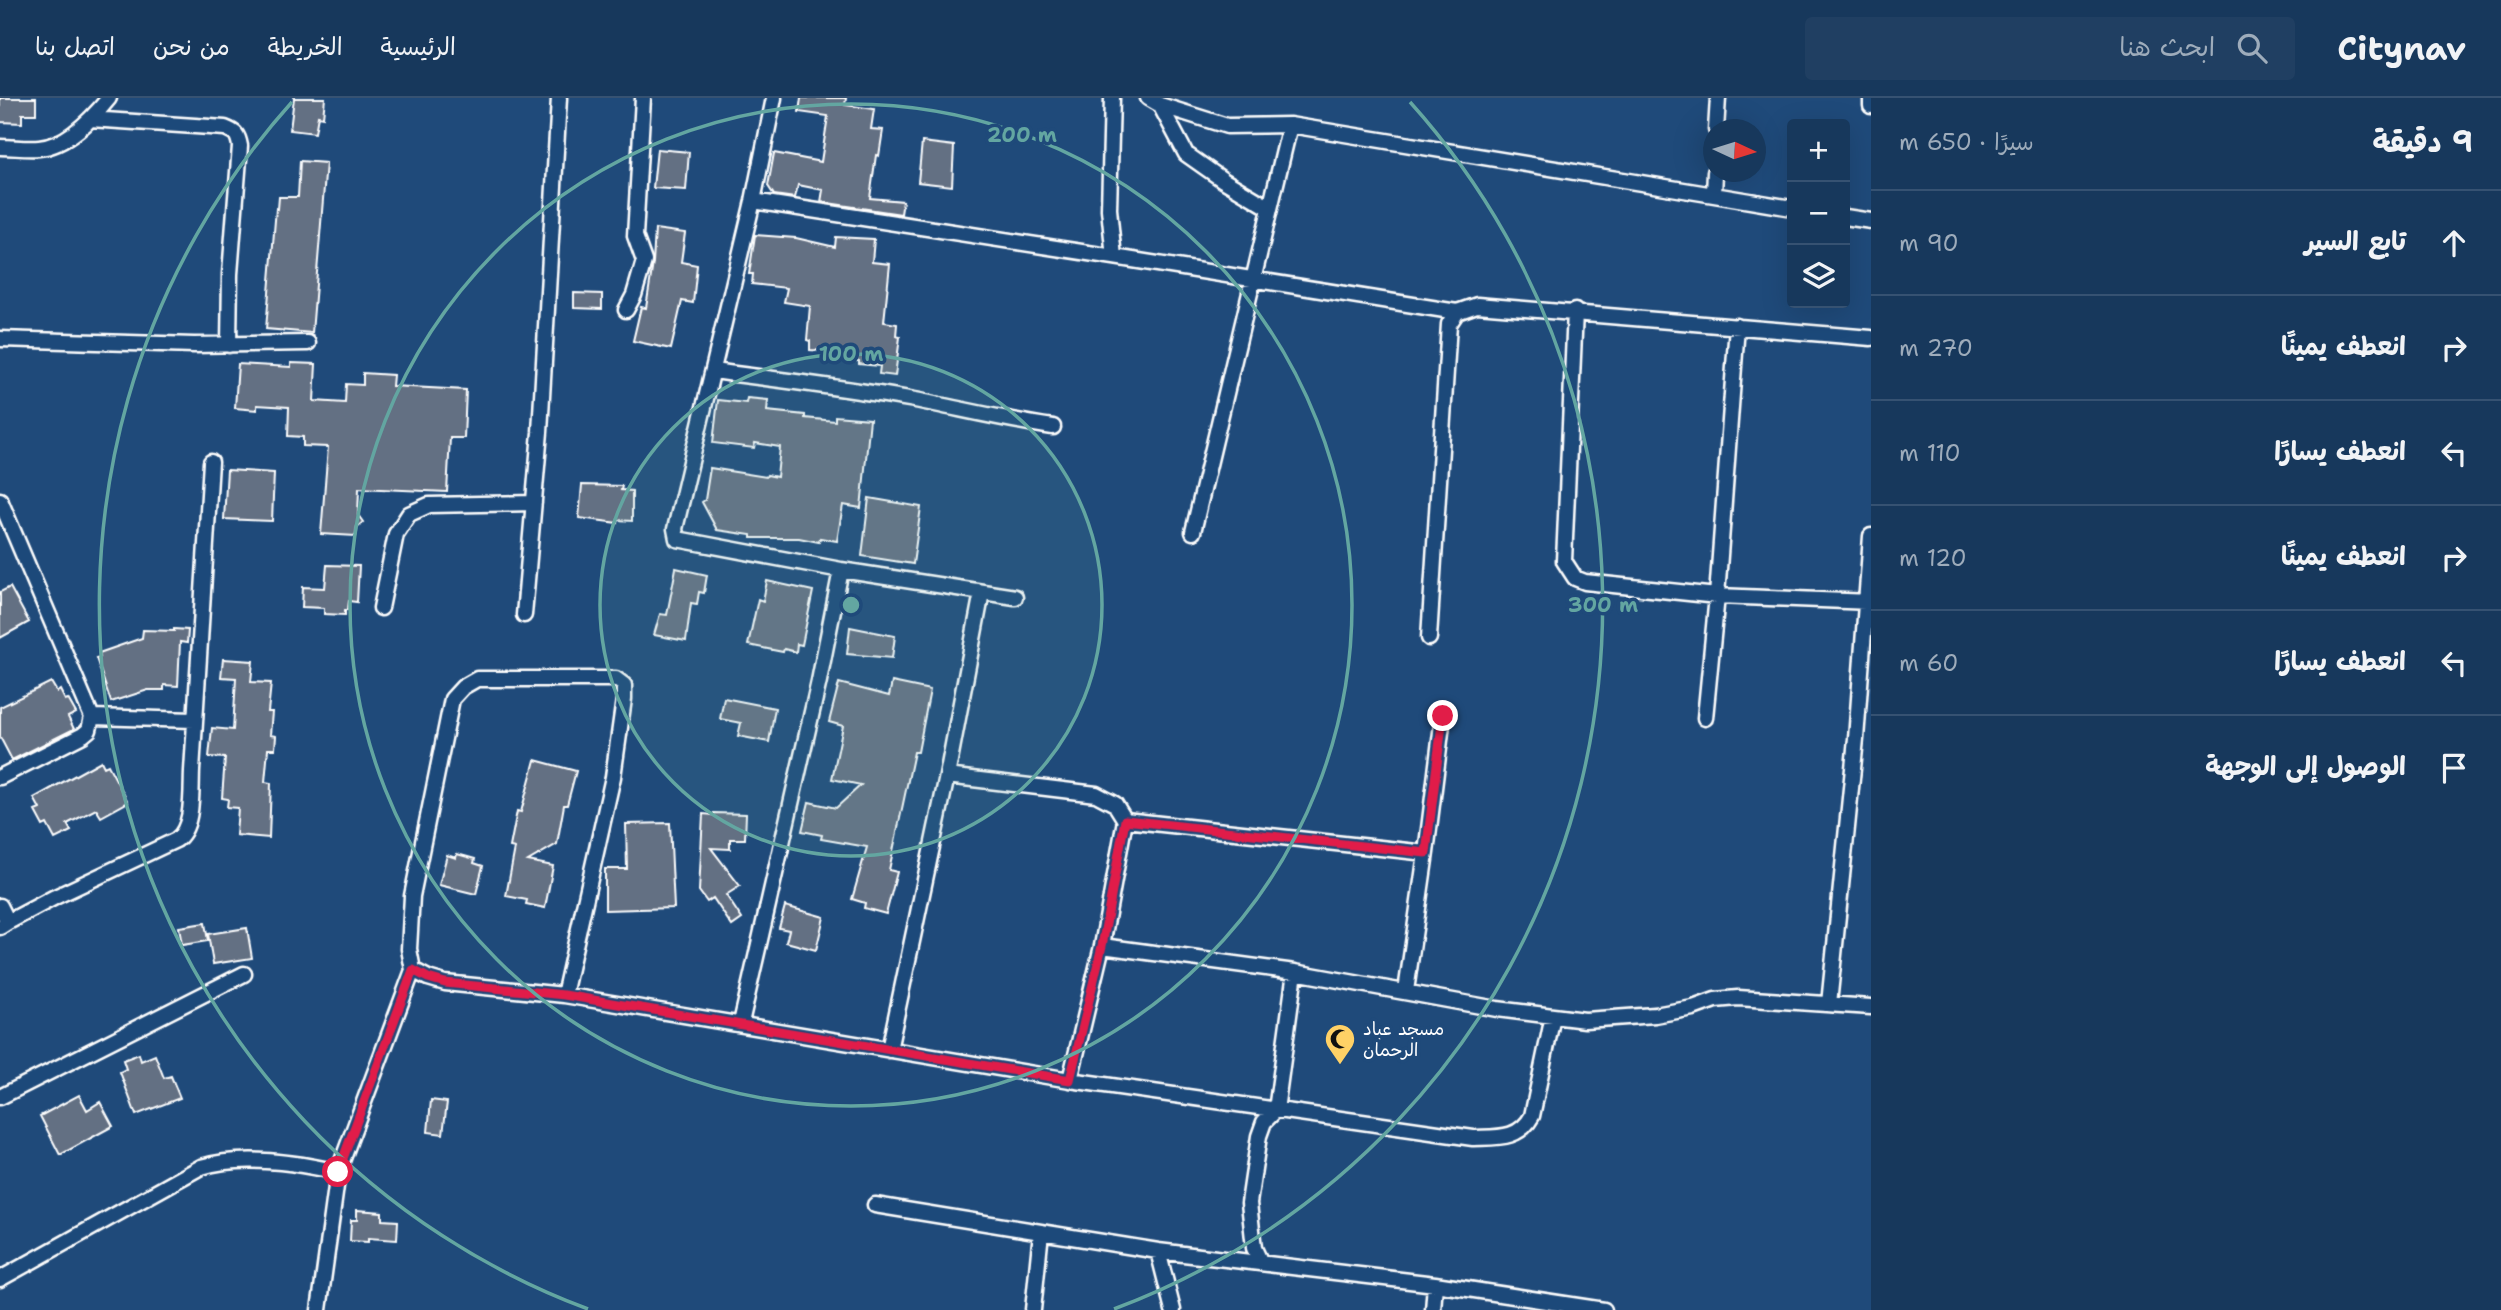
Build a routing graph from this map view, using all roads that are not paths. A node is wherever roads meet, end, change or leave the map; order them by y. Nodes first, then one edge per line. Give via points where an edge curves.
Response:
1 (109, 98) edge
2 (559, 98) edge
3 (643, 98) edge
4 (774, 98) edge
5 (1112, 98) edge
6 (1718, 98) edge
7 (1871, 98) edge
8 (1154, 101) edge
9 (1871, 106) edge
10 (90, 119) junction
11 (1717, 119) edge
12 (1290, 125) junction
13 (0, 147) edge
14 (1715, 182) edge
15 (1714, 195) junction
16 (753, 201) junction
17 (1787, 207) edge
18 (1270, 208) junction
19 (1850, 218) edge
20 (1871, 222) edge
21 (1114, 257) junction
22 (1252, 279) junction
23 (626, 310) dead end
24 (1574, 311) junction
25 (1457, 312) junction
26 (1737, 326) junction
27 (1871, 338) edge
28 (0, 339) edge
29 (308, 343) dead end
30 (229, 345) junction
31 (713, 371) junction
32 (1053, 427) dead end
33 (211, 462) dead end
34 (0, 500) edge
35 (534, 503) junction
36 (1193, 532) dead end
37 (1871, 536) edge
38 (841, 570) junction
39 (982, 592) junction
40 (1717, 596) junction
41 (1014, 597) dead end
42 (1869, 602) edge
43 (381, 608) dead end
44 (524, 615) dead end
45 (1429, 638) dead end
46 (1443, 716) dead end
47 (92, 717) junction
48 (1705, 718) dead end
49 (194, 720) junction
50 (947, 776) junction
51 (0, 777) edge
52 (1125, 820) junction
53 (1426, 853) junction
54 (0, 906) edge
55 (4, 924) edge
56 (1102, 946) junction
57 (413, 970) junction
58 (1295, 972) junction
59 (244, 974) dead end
60 (1406, 992) junction
61 (564, 995) junction
62 (1829, 1004) junction
63 (1871, 1007) edge
64 (1553, 1016) junction
65 (741, 1023) junction
66 (890, 1050) junction
67 (1070, 1080) junction
68 (0, 1097) edge
69 (1276, 1110) junction
70 (338, 1172) junction
71 (875, 1205) dead end
72 (1041, 1232) junction
73 (1158, 1251) junction
74 (1261, 1263) junction
75 (0, 1279) edge
76 (1435, 1284) junction
77 (1561, 1307) edge
78 (319, 1310) edge
79 (1033, 1310) edge
80 (1173, 1310) edge
81 (1433, 1310) edge
82 (1604, 1310) edge

1 - 10 street
2 - 35 street
3 - 23 street via 635,236 644,261
4 - 16 street
5 - 21 street via 1109,209
6 - 11 street
7 - 9 street
8 - 12 street via 1227,125
8 - 18 street via 1186,154
10 - 13 street via 57,144
10 - 30 street via 225,128 238,136
12 - 15 street
12 - 18 street
14 - 15 street
15 - 17 street
16 - 21 street
16 - 31 street
18 - 22 street
19 - 20 street
21 - 22 street
22 - 25 street
22 - 36 street
24 - 25 street via 1477,305
24 - 26 street
24 - 40 street via 1564,561 1568,570 1585,582
25 - 45 street via 1449,324
26 - 27 street
26 - 40 street
28 - 30 street
29 - 30 street
31 - 32 street via 918,401
31 - 38 street via 675,529 677,539
33 - 49 street
34 - 47 street
35 - 43 street via 429,505 409,513 396,534
35 - 44 street
37 - 42 street
38 - 39 street
38 - 65 street
39 - 41 street
39 - 50 street
40 - 42 street
40 - 48 street
42 - 62 street
46 - 53 street
47 - 49 street
47 - 51 street via 83,735
49 - 55 street via 188,818 181,837
50 - 52 street via 1096,794 1115,804
50 - 66 street
52 - 53 street
52 - 56 street
53 - 60 street
54 - 55 street
56 - 58 street
56 - 67 street
57 - 61 street via 445,983
57 - 61 street via 409,941 412,896 452,699 477,679 616,679 625,692 617,750
57 - 70 street
58 - 60 street
58 - 69 street
59 - 68 street
60 - 64 street
61 - 65 street
62 - 63 street
62 - 64 street via 1738,998 1655,1015 1585,1020
64 - 69 street via 1532,1116 1526,1128 1505,1137 1473,1138
65 - 66 street
66 - 67 street
67 - 69 street
69 - 74 street via 1259,1136 1249,1203 1254,1248
70 - 75 street via 240,1160 216,1162
70 - 78 street
71 - 72 street
72 - 73 street
72 - 79 street
73 - 74 street
73 - 80 street
74 - 76 street
76 - 77 street
76 - 81 street
77 - 82 street

